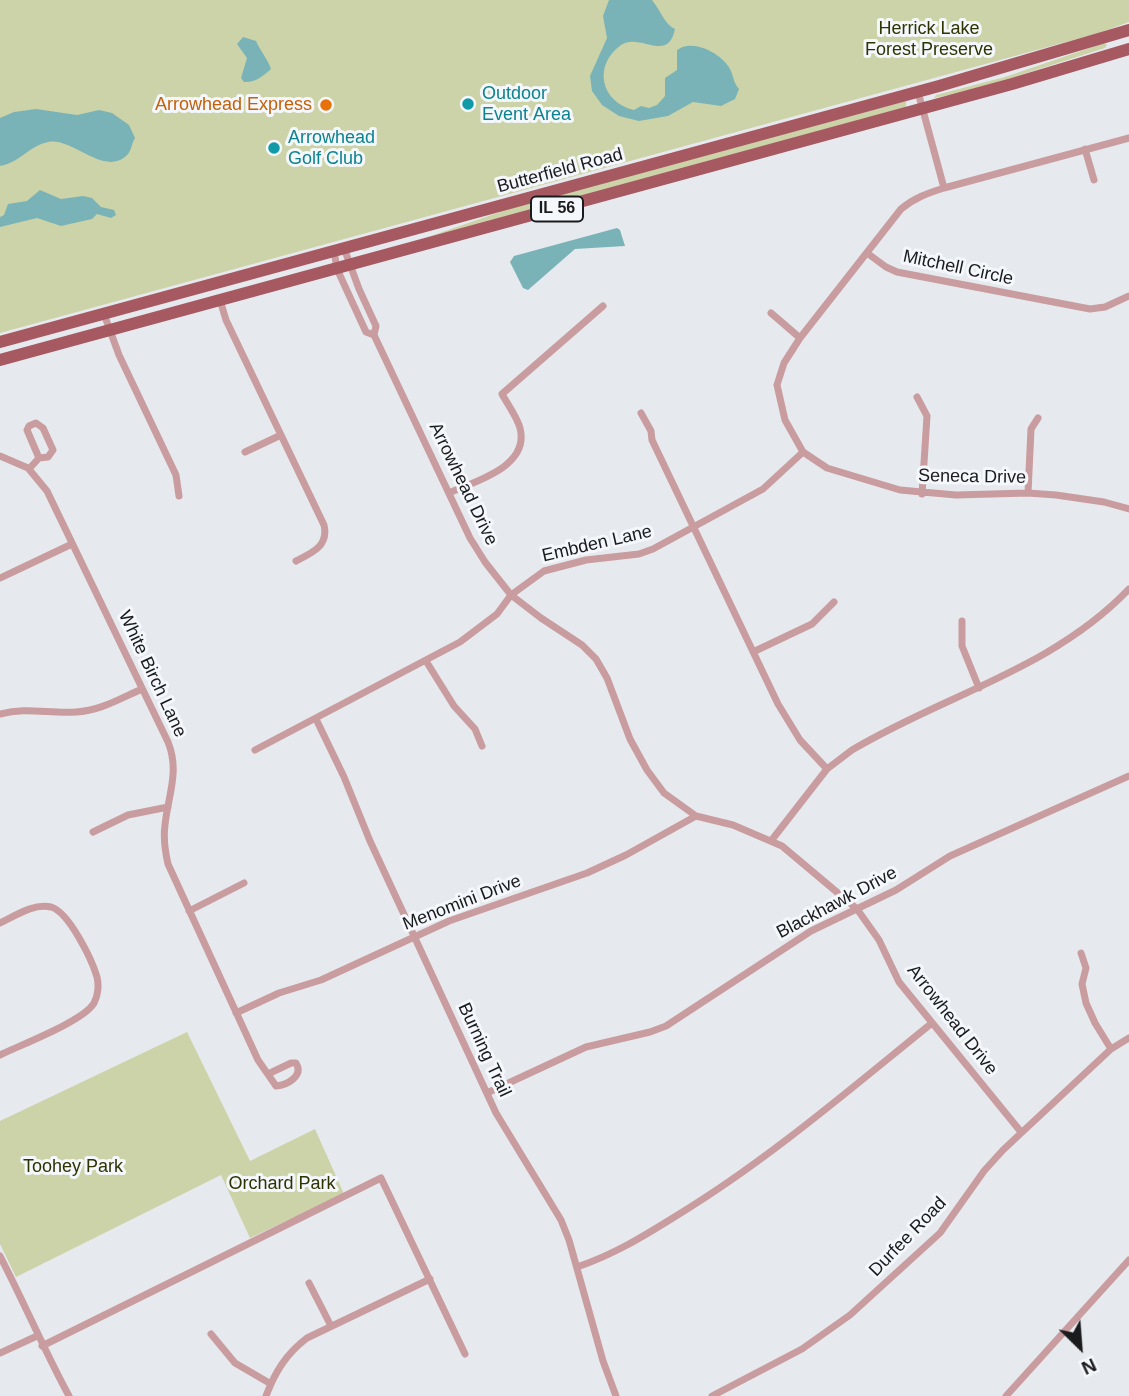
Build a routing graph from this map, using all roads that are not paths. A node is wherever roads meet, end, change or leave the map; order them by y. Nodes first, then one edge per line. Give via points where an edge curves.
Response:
1 (1129, 30) edge
2 (1129, 49) edge
3 (918, 92) junction
4 (923, 109) junction
5 (1129, 138) edge
6 (1085, 149) junction
7 (1094, 180) dead end
8 (944, 188) junction
9 (339, 250) junction
10 (867, 253) junction
11 (351, 265) junction
12 (337, 269) junction
13 (1129, 296) edge
14 (220, 300) junction
15 (603, 306) dead end
16 (771, 313) dead end
17 (104, 314) junction
18 (109, 331) junction
19 (374, 335) junction
20 (800, 338) junction
21 (0, 342) edge
22 (0, 360) edge
23 (917, 397) dead end
24 (641, 413) dead end
25 (1038, 418) dead end
26 (281, 435) junction
27 (245, 452) dead end
28 (803, 452) junction
29 (0, 456) edge
30 (39, 458) junction
31 (29, 469) junction
32 (449, 493) junction
33 (1028, 493) junction
34 (922, 494) junction
35 (179, 496) dead end
36 (1129, 498) edge
37 (1127, 508) edge
38 (694, 529) junction
39 (72, 544) junction
40 (296, 561) dead end
41 (0, 578) edge
42 (1129, 589) edge
43 (511, 595) junction
44 (834, 601) dead end
45 (962, 621) dead end
46 (753, 652) junction
47 (426, 661) junction
48 (979, 688) junction
49 (142, 689) junction
50 (0, 714) edge
51 (316, 719) junction
52 (482, 746) dead end
53 (255, 750) dead end
54 (827, 769) junction
55 (1129, 776) edge
56 (168, 807) junction
57 (696, 816) junction
58 (93, 832) dead end
59 (771, 841) junction
60 (244, 883) dead end
61 (857, 909) junction
62 (189, 911) junction
63 (0, 923) edge
64 (414, 937) junction
65 (1081, 953) dead end
66 (236, 1013) junction
67 (932, 1023) junction
68 (1129, 1038) edge
69 (1111, 1049) junction
70 (0, 1055) edge
71 (268, 1074) junction
72 (487, 1093) junction
73 (1021, 1132) junction
74 (0, 1256) edge
75 (1129, 1260) edge
76 (577, 1267) junction
77 (430, 1279) junction
78 (309, 1283) dead end
79 (331, 1326) junction
80 (211, 1335) dead end
81 (37, 1336) junction
82 (42, 1346) junction
83 (0, 1353) edge
84 (465, 1353) dead end
85 (271, 1384) junction
86 (69, 1396) edge
87 (266, 1396) edge
88 (616, 1396) edge
89 (712, 1396) edge
90 (1006, 1396) edge

1 - 3 main road, Butterfield Road / IL 56
2 - 4 main road, Butterfield Road / IL 56
3 - 4 street
3 - 9 main road, Butterfield Road / IL 56
4 - 8 street
4 - 11 main road, Butterfield Road / IL 56
5 - 6 street, Mitchell Circle
6 - 7 street
6 - 8 street, Mitchell Circle
8 - 10 street, Mitchell Circle via 923,194 901,209
9 - 11 street, Arrowhead Drive
9 - 12 street, Arrowhead Drive
9 - 17 main road, Butterfield Road / IL 56
10 - 13 street, Mitchell Circle via 897,272 1090,309
10 - 20 street, Seneca Drive
11 - 12 main road, Butterfield Road / IL 56
11 - 19 street, Arrowhead Drive via 376,326
12 - 14 main road, Butterfield Road / IL 56
12 - 19 street, Arrowhead Drive via 366,332
14 - 18 main road, Butterfield Road / IL 56
14 - 26 street
15 - 32 street via 502,394 521,430 519,450 510,463
16 - 20 street
17 - 18 street
17 - 21 main road, Butterfield Road / IL 56
18 - 22 main road, Butterfield Road / IL 56
18 - 35 street via 176,475
19 - 32 street, Arrowhead Drive
20 - 28 street, Seneca Drive via 784,363 777,386 785,420
23 - 34 street via 927,416
24 - 38 street
25 - 33 street via 1031,429
26 - 27 street
26 - 40 street via 326,532 322,545
28 - 34 street, Seneca Drive via 827,468
28 - 38 street, Embden Lane via 762,489
29 - 31 street, White Birch Lane
30 - 30 street via 48,457 53,450 36,423 27,430
30 - 31 street
31 - 39 street, White Birch Lane via 47,491
32 - 43 street, Arrowhead Drive via 477,550
33 - 34 street, Seneca Drive
33 - 37 street, Seneca Drive via 1092,499
36 - 37 street
38 - 43 street, Embden Lane via 645,552 550,568
38 - 46 street
39 - 41 street
39 - 49 street, White Birch Lane
42 - 48 street via 1073,637
43 - 47 street, Embden Lane via 483,626
43 - 57 street, Arrowhead Drive via 596,659 647,770 664,793
44 - 46 street via 812,624
45 - 48 street via 962,646
46 - 54 street via 792,729
47 - 51 street, Embden Lane
47 - 52 street via 454,706 475,729
48 - 54 street via 876,736
49 - 50 street via 85,711 25,709
49 - 56 street, White Birch Lane via 172,754 174,784
51 - 53 street, Embden Lane
51 - 64 street, Burning Trail
54 - 59 street
55 - 61 street, Blackhawk Drive via 950,856
56 - 58 street via 128,815
56 - 62 street, White Birch Lane via 166,855
57 - 59 street, Arrowhead Drive
57 - 64 street, Menomini Drive via 587,873 466,914
59 - 61 street, Arrowhead Drive
60 - 62 street
61 - 67 street, Arrowhead Drive via 879,940 899,982
61 - 72 street, Blackhawk Drive via 796,940 666,1026 586,1047
62 - 66 street, White Birch Lane
63 - 70 street via 39,907 59,911 72,926 98,986 94,1003 82,1015
64 - 66 street, Menomini Drive
64 - 72 street, Burning Trail
65 - 69 street via 1086,1003
66 - 71 street, White Birch Lane
67 - 73 street, Arrowhead Drive
67 - 76 street via 736,1178 620,1250
68 - 69 street, Durfee Road
69 - 73 street, Durfee Road
71 - 71 street, White Birch Lane via 279,1087 299,1074 299,1069 290,1063
72 - 76 street, Burning Trail via 511,1141 557,1210
73 - 89 street, Durfee Road via 984,1171 940,1233 850,1315 802,1349
74 - 81 street
75 - 90 street
76 - 88 street, Burning Trail
77 - 79 street
77 - 82 street via 381,1178
77 - 84 street
78 - 79 street
79 - 85 street via 292,1351
80 - 85 street via 235,1363
81 - 82 street
81 - 83 street
82 - 86 street
85 - 87 street

